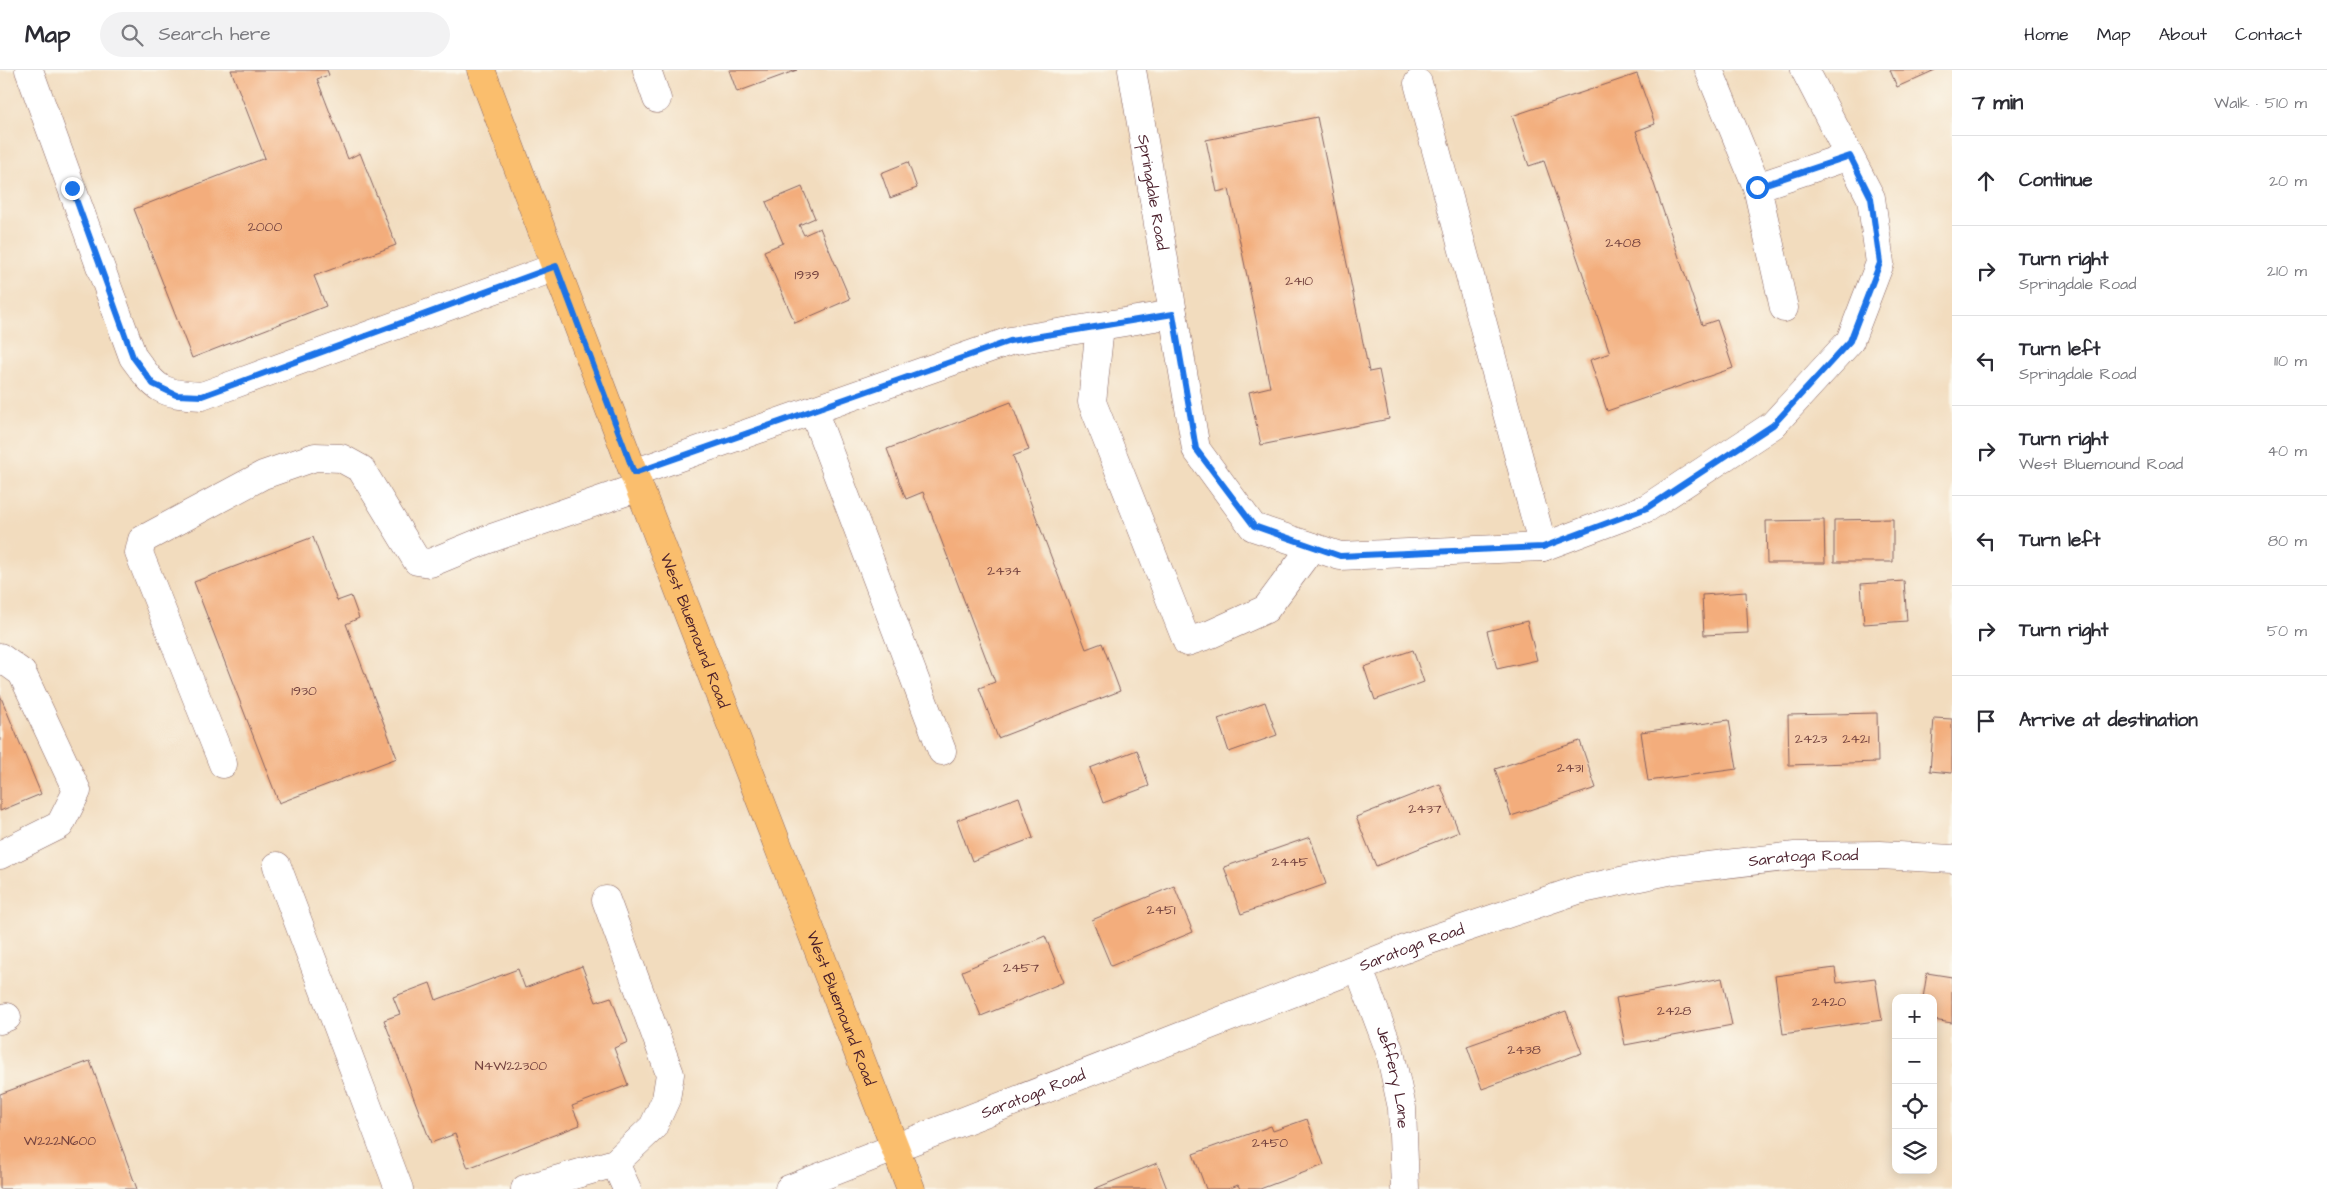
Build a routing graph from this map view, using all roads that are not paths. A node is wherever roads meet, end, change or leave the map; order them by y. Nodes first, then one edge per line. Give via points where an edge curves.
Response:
1 (29, 70) edge
2 (481, 70) edge
3 (647, 70) edge
4 (1132, 70) edge
5 (1708, 70) edge
6 (1804, 70) edge
7 (1418, 83) dead end
8 (657, 98) dead end
9 (1850, 156) junction
10 (1757, 187) junction
11 (556, 266) junction
12 (1784, 308) dead end
13 (1173, 314) junction
14 (1100, 326) junction
15 (813, 410) junction
16 (637, 480) junction
17 (1312, 547) junction
18 (1543, 547) junction
19 (0, 657) edge
20 (942, 751) dead end
21 (223, 764) dead end
22 (0, 855) edge
23 (1952, 859) edge
24 (277, 866) dead end
25 (606, 900) dead end
26 (1359, 969) junction
27 (895, 1148) junction
28 (615, 1163) junction
29 (399, 1189) edge
30 (525, 1189) edge
31 (627, 1189) edge
32 (789, 1189) edge
33 (911, 1189) edge
34 (1405, 1189) edge

1 - 11 street via 133,357 153,384 176,395 202,396
2 - 11 main road, West Bluemound Road
3 - 8 street
4 - 13 street, Springdale Road
5 - 10 street
6 - 9 street, Springdale Road
7 - 18 street
9 - 10 street
9 - 18 street, Springdale Road via 1871,198 1880,263 1850,341 1773,425 1647,508
10 - 12 street
11 - 16 main road, West Bluemound Road
13 - 14 street
13 - 17 street, Springdale Road via 1196,449 1254,526
14 - 15 street via 1010,341
14 - 17 street via 1092,402 1188,642 1266,609
15 - 16 street
15 - 20 street
16 - 21 street via 430,563 417,561 361,469 341,458 315,457 263,476 142,540 138,552
16 - 27 main road, West Bluemound Road
17 - 18 street, Springdale Road via 1340,556
19 - 22 street via 22,673 77,791 60,824
23 - 26 street, Saratoga Road via 1880,855 1795,856 1673,870 1578,890 1481,921
24 - 29 street
25 - 28 street via 670,1074 666,1099 653,1127
26 - 27 street, Saratoga Road
26 - 34 street, Jeffery Lane via 1392,1061 1402,1108
27 - 32 street, Saratoga Road
27 - 33 main road, West Bluemound Road
28 - 30 street
28 - 31 street

